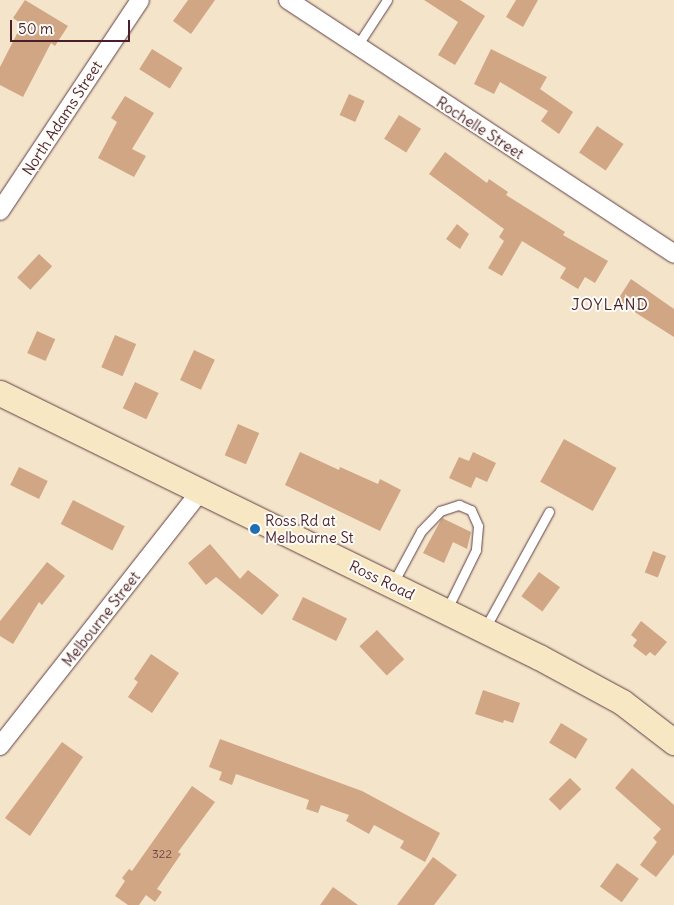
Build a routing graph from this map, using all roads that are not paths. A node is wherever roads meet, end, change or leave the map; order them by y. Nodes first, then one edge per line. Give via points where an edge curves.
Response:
1 (140, 0) edge
2 (288, 0) edge
3 (387, 0) edge
4 (357, 46) junction
5 (0, 212) edge
6 (672, 248) edge
7 (0, 393) edge
8 (201, 492) junction
9 (549, 512) dead end
10 (391, 585) junction
11 (445, 611) junction
12 (484, 630) junction
13 (674, 742) edge
14 (0, 746) edge

1 - 5 street, North Adams Street
2 - 4 street, Rochelle Street
3 - 4 lane
4 - 6 street, Rochelle Street
7 - 8 street, Ross Road
8 - 10 street, Ross Road
8 - 14 street, Melbourne Street
9 - 12 lane
10 - 11 street, Ross Road
10 - 11 lane via 421,531 440,510 459,505 470,510 478,526 476,550
11 - 12 street, Ross Road
12 - 13 street, Ross Road via 622,702

